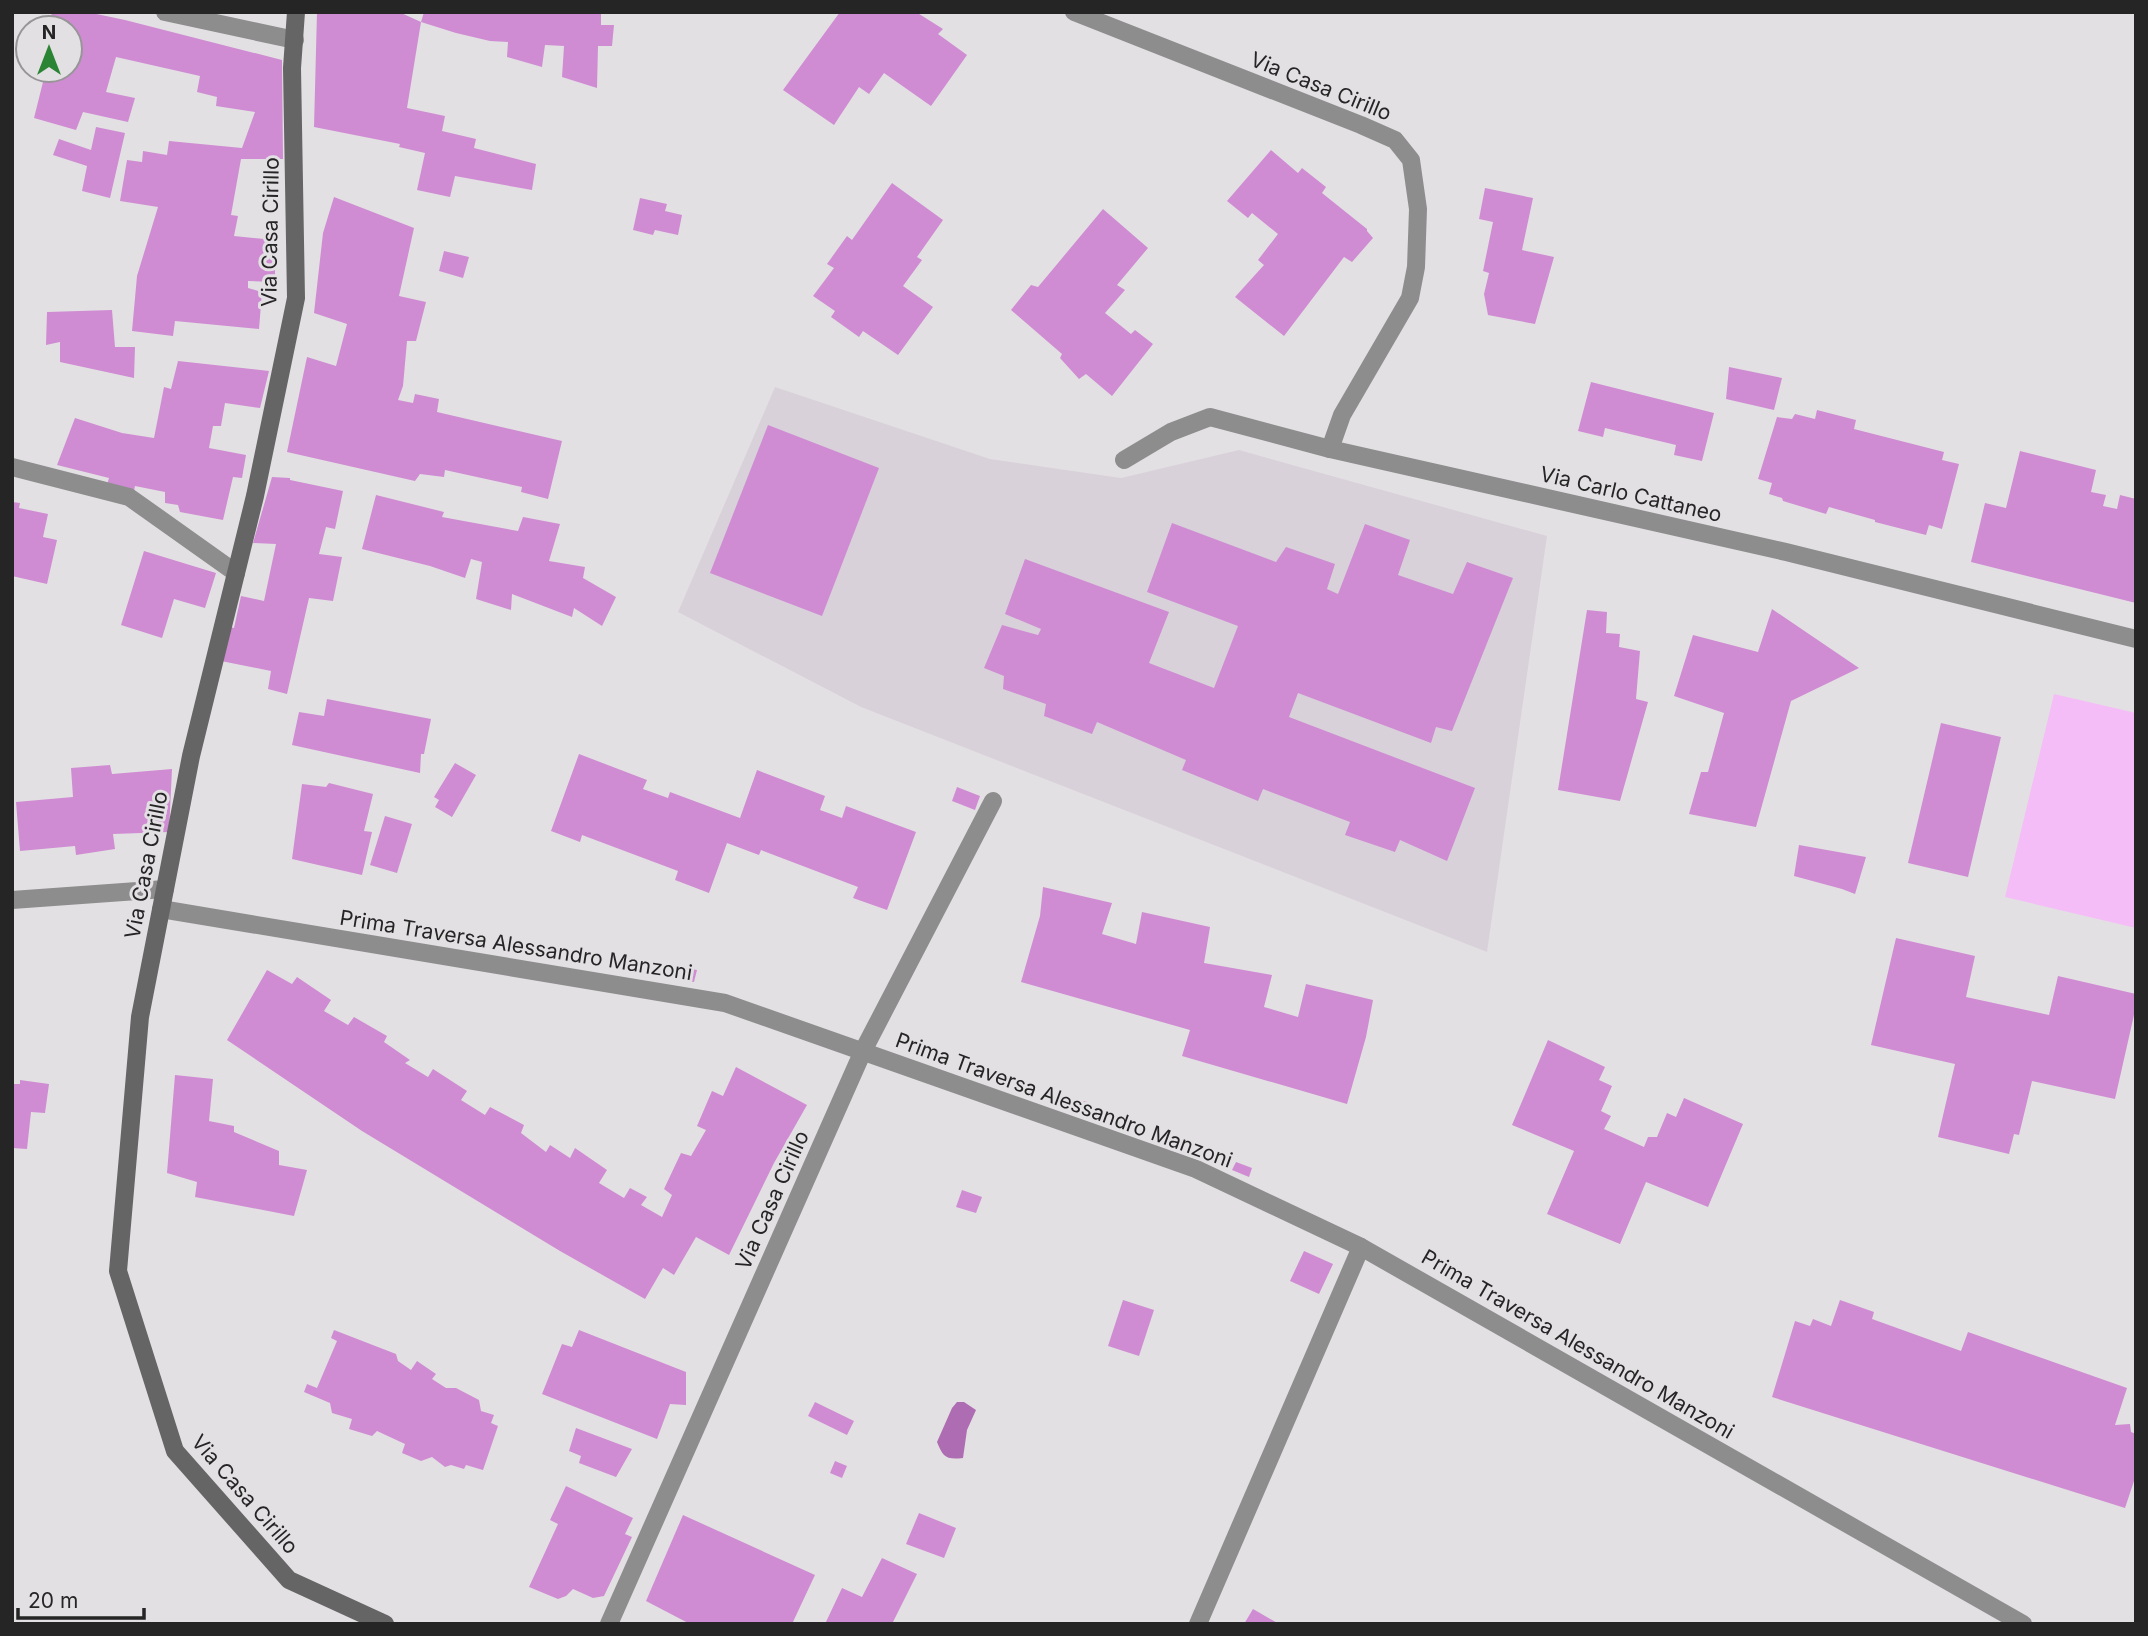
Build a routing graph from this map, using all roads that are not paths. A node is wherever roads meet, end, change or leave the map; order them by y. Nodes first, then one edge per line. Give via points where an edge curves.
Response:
1 (165, 12) edge
2 (296, 12) edge
3 (1074, 12) edge
4 (295, 40) junction
5 (1330, 449) junction
6 (1124, 460) dead end
7 (12, 467) edge
8 (236, 573) junction
9 (2136, 639) edge
10 (993, 801) dead end
11 (165, 889) junction
12 (12, 900) edge
13 (161, 909) junction
14 (863, 1051) junction
15 (1362, 1247) junction
16 (384, 1624) edge
17 (609, 1624) edge
18 (1198, 1624) edge
19 (2023, 1624) edge

1 - 4 street
2 - 4 street, Via Casa Cirillo
3 - 5 street, Via Casa Cirillo via 1361,125 1395,140 1411,160 1418,209 1410,298 1342,415
4 - 8 street, Via Casa Cirillo via 296,298
5 - 6 street, Via Carlo Cattaneo via 1210,417 1171,432
5 - 9 street, Via Carlo Cattaneo via 1786,552
7 - 8 street via 130,497
8 - 11 street, Via Casa Cirillo via 191,756
10 - 14 street, Via Casa Cirillo
11 - 12 street
11 - 13 street, Via Casa Cirillo
13 - 14 street, Prima Traversa Alessandro Manzoni via 725,1003
13 - 16 street, Via Casa Cirillo via 139,1017 118,1271 175,1451 289,1580
14 - 15 street, Prima Traversa Alessandro Manzoni via 1196,1169
14 - 17 street, Via Casa Cirillo
15 - 18 street
15 - 19 street, Prima Traversa Alessandro Manzoni

